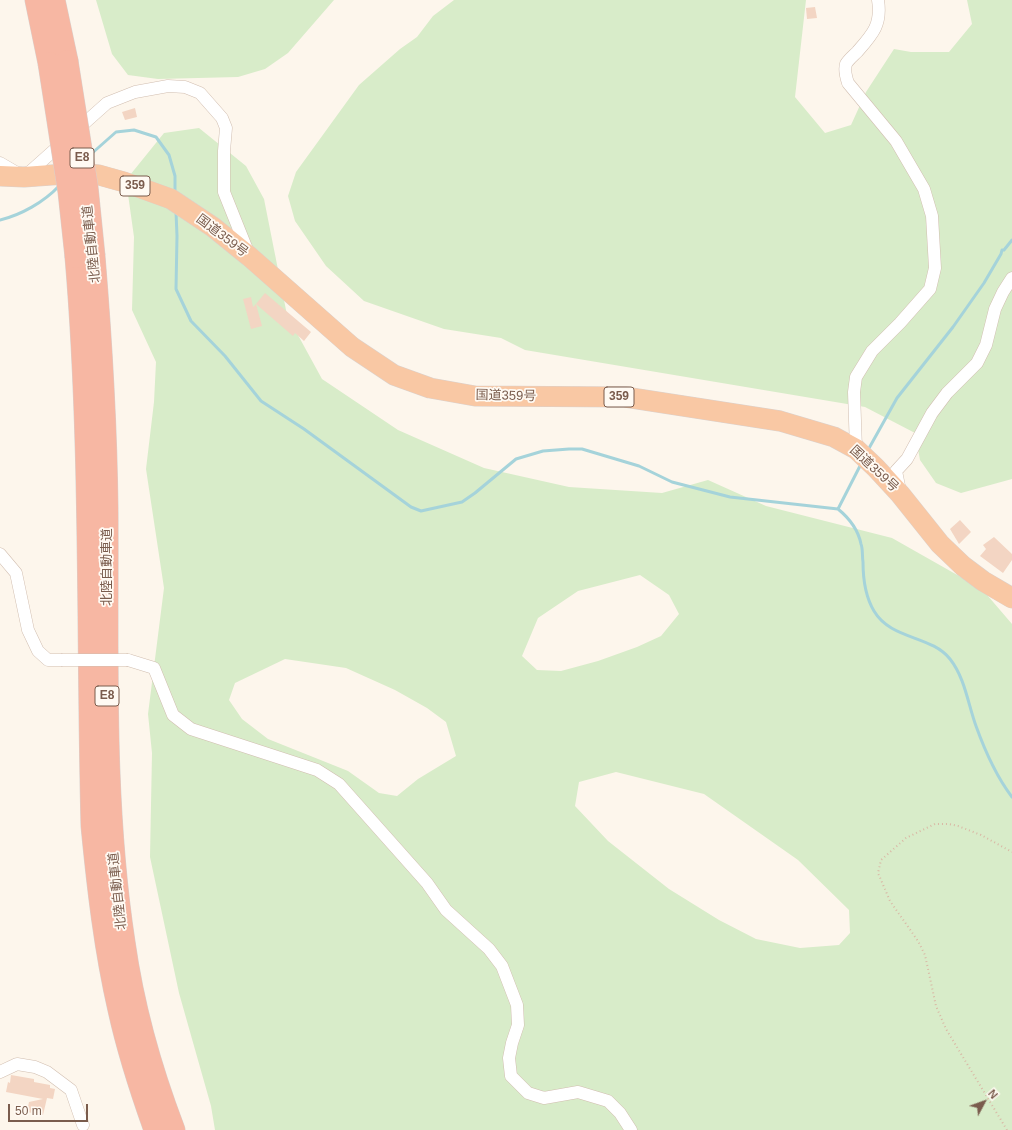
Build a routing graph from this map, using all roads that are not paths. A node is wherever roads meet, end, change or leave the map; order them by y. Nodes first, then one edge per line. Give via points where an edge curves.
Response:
1 (36, 0) edge
2 (54, 0) edge
3 (878, 0) edge
4 (58, 62) junction
5 (0, 163) edge
6 (0, 176) edge
7 (24, 177) junction
8 (85, 256) junction
9 (250, 257) junction
10 (1012, 278) edge
11 (856, 449) junction
12 (900, 494) junction
13 (0, 554) edge
14 (1012, 598) edge
15 (0, 1072) edge
16 (83, 1124) dead end
17 (155, 1130) edge
18 (174, 1130) edge
19 (631, 1130) edge

1 - 4 highway, 北陸自動車道 / E8
2 - 4 highway, 北陸自動車道 / E8
3 - 11 street via 880,10 877,25 846,64 845,72 848,83 896,141 924,189 932,216 935,268 930,289 872,351 856,377
4 - 8 highway, 北陸自動車道 / E8, bridge via 69,192
5 - 7 street
6 - 7 highway, 国道359号 / 359
7 - 9 highway, 国道359号 / 359, bridge via 79,173 124,182 172,199
7 - 9 street via 107,103 135,92 168,86 185,87 200,93 222,118 226,128 224,192
8 - 17 highway, 北陸自動車道 / E8 via 82,319 87,446 92,826 106,945 119,1011 137,1078
8 - 18 highway, 北陸自動車道 / E8 via 103,382 106,445 108,751 115,878 137,1010 154,1072
9 - 11 highway, 国道359号 / 359 via 352,347 394,375 430,388 475,396 632,398 780,421 834,437
10 - 12 street via 995,309 986,345 977,364 947,393 932,413 907,460 896,471
11 - 12 highway, 国道359号 / 359
12 - 14 highway, 国道359号 / 359 via 940,544 963,566
13 - 19 street, bridge via 16,573 28,630 38,651 48,660 128,660 154,668 173,715 191,729 317,770 339,784 427,884 446,910 489,949 502,966 517,1005 518,1025 509,1058 511,1076 528,1093 544,1098 578,1092 608,1101
15 - 16 street via 17,1064 47,1072 71,1090

